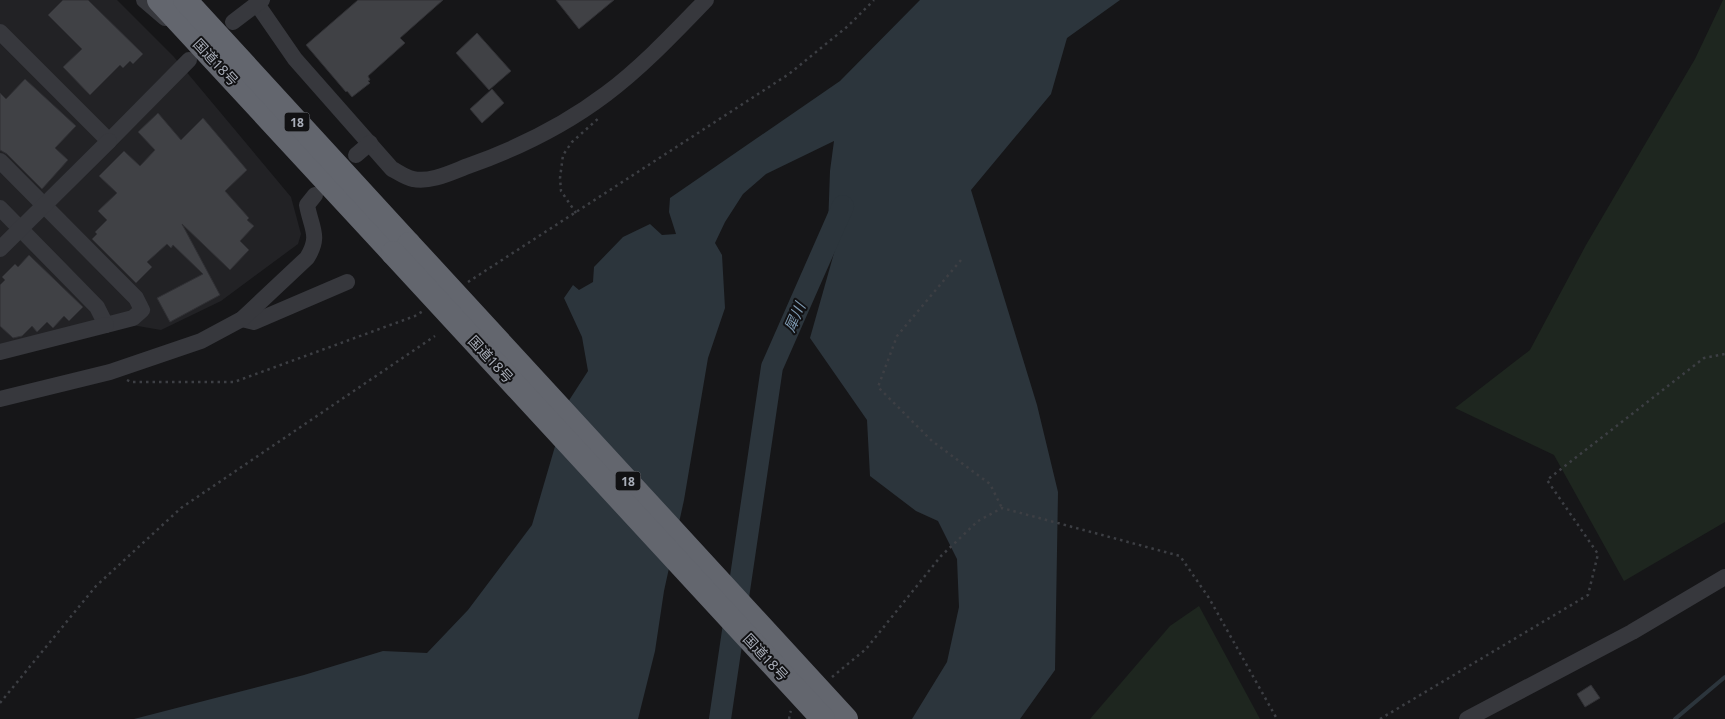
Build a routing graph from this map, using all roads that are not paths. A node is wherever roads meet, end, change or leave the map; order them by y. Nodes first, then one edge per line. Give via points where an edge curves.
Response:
1 (144, 0) edge
2 (159, 0) edge
3 (706, 0) edge
4 (259, 2) edge
5 (181, 10) edge
6 (233, 22) dead end
7 (0, 32) edge
8 (189, 60) dead end
9 (109, 141) junction
10 (370, 143) junction
11 (356, 155) dead end
12 (0, 161) edge
13 (315, 195) dead end
14 (44, 204) junction
15 (0, 208) edge
16 (20, 228) junction
17 (0, 249) edge
18 (401, 249) junction
19 (347, 282) dead end
20 (242, 319) junction
21 (106, 325) junction
22 (0, 352) edge
23 (0, 400) edge
24 (1725, 577) edge
25 (823, 719) edge
26 (846, 719) edge
27 (1467, 719) edge

1 - 5 street via 165,18
2 - 5 highway, 国道18号 / 18
3 - 10 street via 605,95 552,129 483,161 435,178 413,179 392,170
4 - 6 street
4 - 10 street via 295,59
5 - 18 highway, 国道18号 / 18
7 - 9 street
8 - 9 street
9 - 14 street
10 - 11 street
12 - 14 street
13 - 20 street via 307,204 315,233 314,247 307,258
14 - 16 street
14 - 21 street via 136,298 142,310 133,318
15 - 16 street
16 - 17 street
16 - 21 street via 97,307
18 - 25 highway, 国道18号 / 18, bridge
18 - 26 highway, 国道18号 / 18, bridge
19 - 20 street via 254,322
20 - 23 street via 201,341 110,372
21 - 22 street
24 - 27 street via 1632,632

